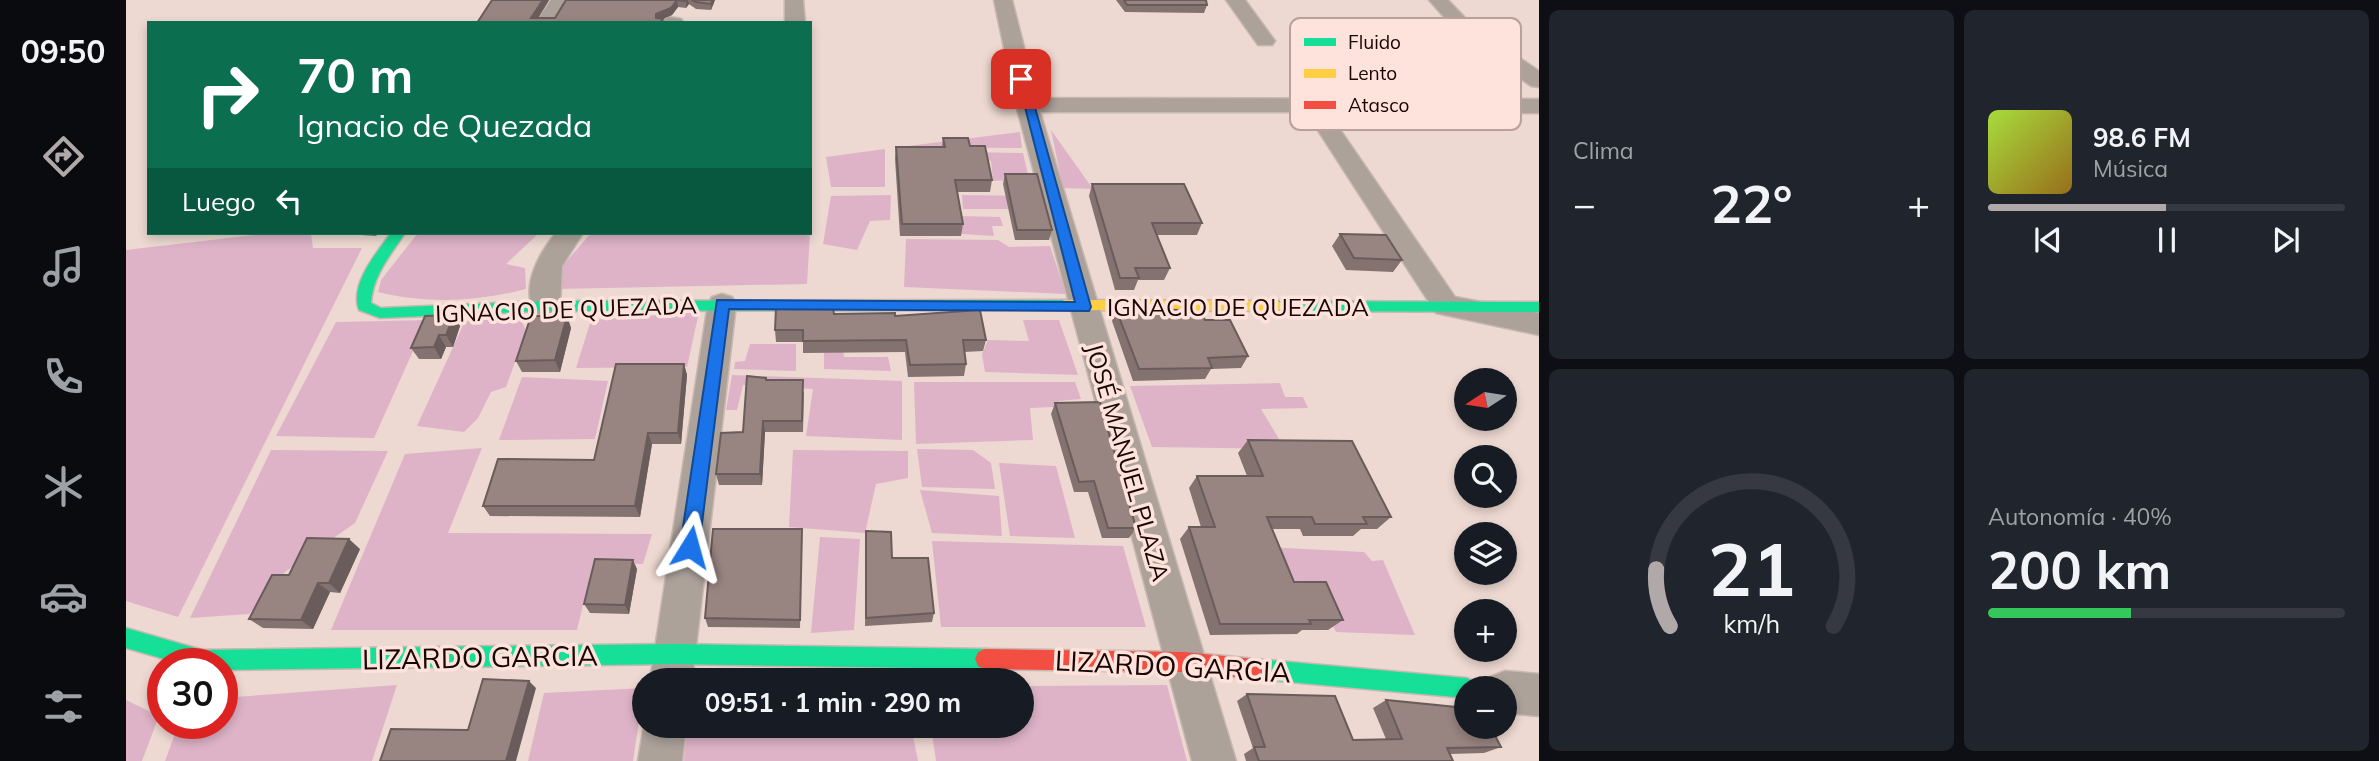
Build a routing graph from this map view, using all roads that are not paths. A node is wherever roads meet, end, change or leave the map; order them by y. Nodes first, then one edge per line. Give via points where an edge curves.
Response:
1 (561, 0) edge
2 (794, 0) edge
3 (1003, 0) edge
4 (1235, 0) edge
5 (1438, 0) edge
6 (1455, 18) edge
7 (546, 21) edge
8 (795, 21) edge
9 (1265, 41) dead end
10 (1521, 68) edge
11 (1539, 81) edge
12 (1027, 105) junction
13 (1290, 106) edge
14 (1521, 106) edge
15 (1539, 106) edge
16 (1329, 130) edge
17 (397, 235) edge
18 (568, 235) edge
19 (722, 304) junction
20 (545, 306) junction
21 (1446, 306) junction
22 (1083, 307) junction
23 (1539, 307) edge
24 (1539, 324) edge
25 (126, 638) edge
26 (1184, 662) junction
27 (673, 668) edge
28 (1454, 687) edge
29 (1517, 693) edge
30 (1539, 695) edge
31 (663, 738) edge
32 (660, 761) edge
33 (1214, 761) edge

1 - 7 street
2 - 8 street
3 - 12 street, JOSÉ MANUEL PLAZA
4 - 9 street
5 - 6 street
10 - 11 street
12 - 13 street
12 - 22 street, JOSÉ MANUEL PLAZA
14 - 15 street
16 - 21 street
17 - 20 street, IGNACIO DE QUEZADA via 373,270 363,292 364,306 380,313
18 - 20 street via 543,276
19 - 20 street, IGNACIO DE QUEZADA
19 - 22 street, IGNACIO DE QUEZADA
19 - 27 street
21 - 22 street, IGNACIO DE QUEZADA
21 - 23 street, IGNACIO DE QUEZADA
21 - 24 street
22 - 26 street, JOSÉ MANUEL PLAZA
25 - 27 street, LIZARDO GARCIA via 202,660
26 - 27 street, LIZARDO GARCIA
26 - 28 street, LIZARDO GARCIA
26 - 33 street, JOSÉ MANUEL PLAZA
29 - 30 street
31 - 32 street

